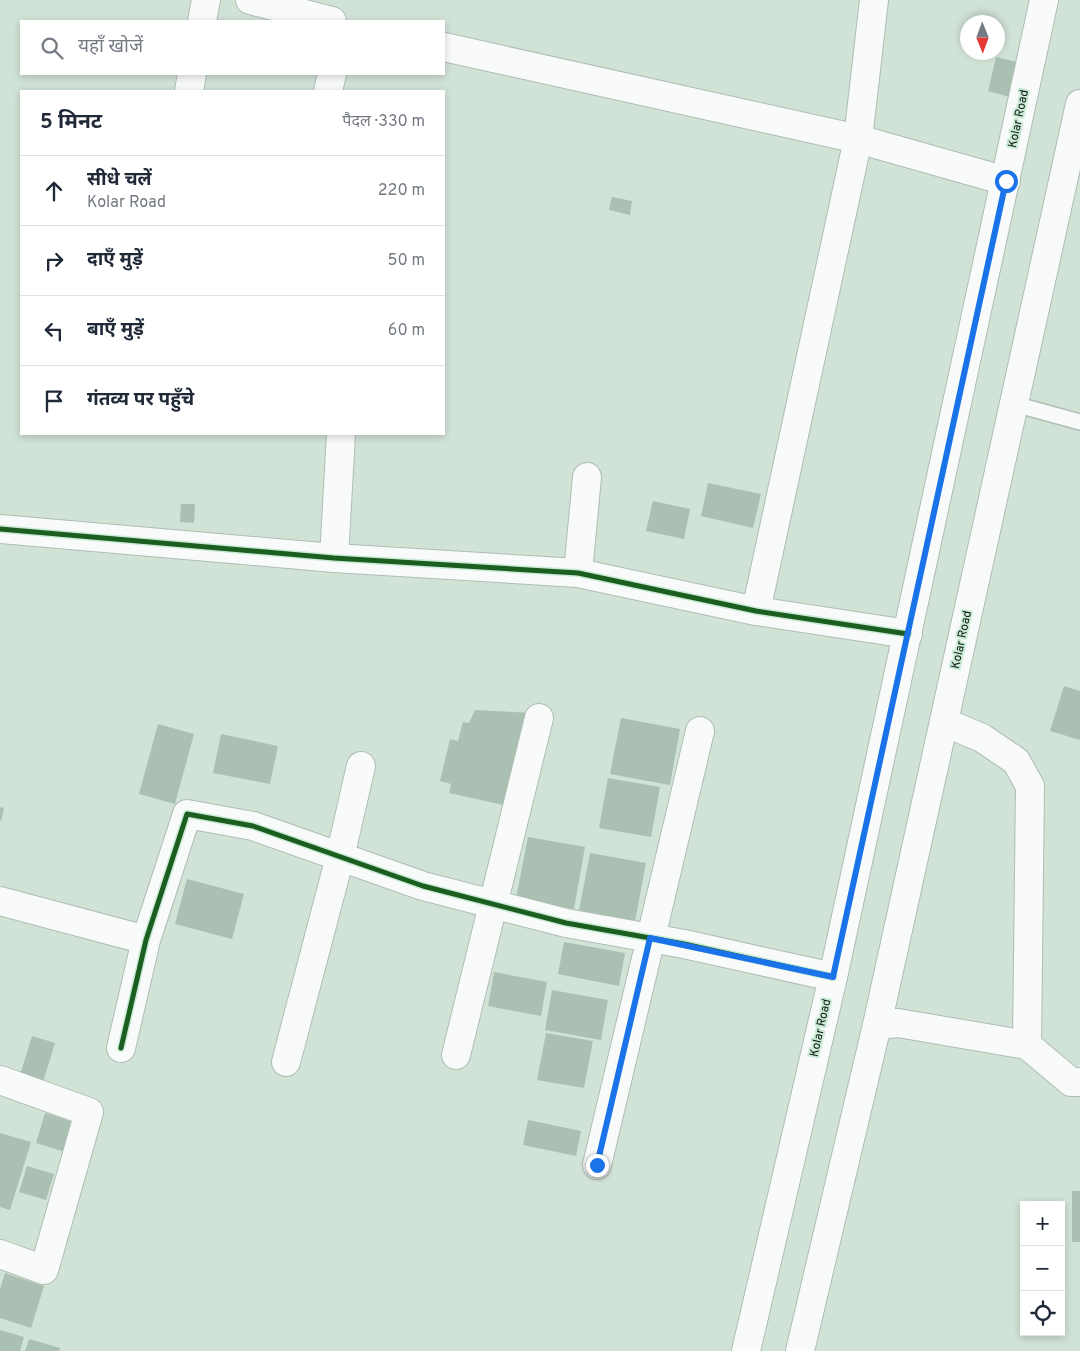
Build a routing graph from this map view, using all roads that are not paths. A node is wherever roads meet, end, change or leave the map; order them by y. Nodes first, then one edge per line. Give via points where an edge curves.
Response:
1 (206, 0) edge
2 (250, 0) edge
3 (874, 0) edge
4 (1044, 0) edge
5 (202, 20) edge
6 (328, 20) edge
7 (445, 47) edge
8 (192, 75) edge
9 (332, 75) edge
10 (188, 90) edge
11 (328, 90) edge
12 (1080, 104) edge
13 (858, 139) junction
14 (1006, 181) junction
15 (1014, 404) junction
16 (1080, 422) edge
17 (341, 435) edge
18 (587, 477) dead end
19 (0, 528) edge
20 (334, 558) junction
21 (578, 573) junction
22 (756, 611) junction
23 (908, 634) junction
24 (539, 718) dead end
25 (944, 722) junction
26 (700, 731) dead end
27 (362, 766) dead end
28 (340, 857) junction
29 (0, 901) edge
30 (494, 904) junction
31 (650, 938) junction
32 (146, 940) junction
33 (833, 977) junction
34 (877, 1025) junction
35 (1028, 1045) junction
36 (121, 1048) dead end
37 (456, 1055) dead end
38 (286, 1062) dead end
39 (1080, 1082) edge
40 (2, 1086) edge
41 (597, 1165) dead end
42 (0, 1254) edge
43 (746, 1351) edge
44 (800, 1351) edge

1 - 5 street
2 - 6 street
3 - 13 street
4 - 14 street, Kolar Road
7 - 13 street
8 - 10 street
9 - 11 street
12 - 15 street, Kolar Road
13 - 14 street
13 - 22 street
14 - 23 street, Kolar Road
15 - 16 lane
15 - 25 street, Kolar Road
17 - 20 street
18 - 21 street
19 - 20 street
20 - 21 street
21 - 22 street
22 - 23 street
23 - 33 street, Kolar Road
24 - 30 street
25 - 34 street, Kolar Road
25 - 35 street via 982,738 1016,761 1030,786
26 - 31 street
27 - 28 street
28 - 30 street via 423,886
28 - 32 street via 253,826 187,814
28 - 38 street
29 - 32 street
30 - 31 street via 566,923
30 - 37 street
31 - 33 street
31 - 41 street
32 - 36 street
33 - 43 street, Kolar Road
34 - 35 street via 898,1023
34 - 44 street, Kolar Road
35 - 39 street via 1071,1082
40 - 42 street via 89,1112 44,1270

